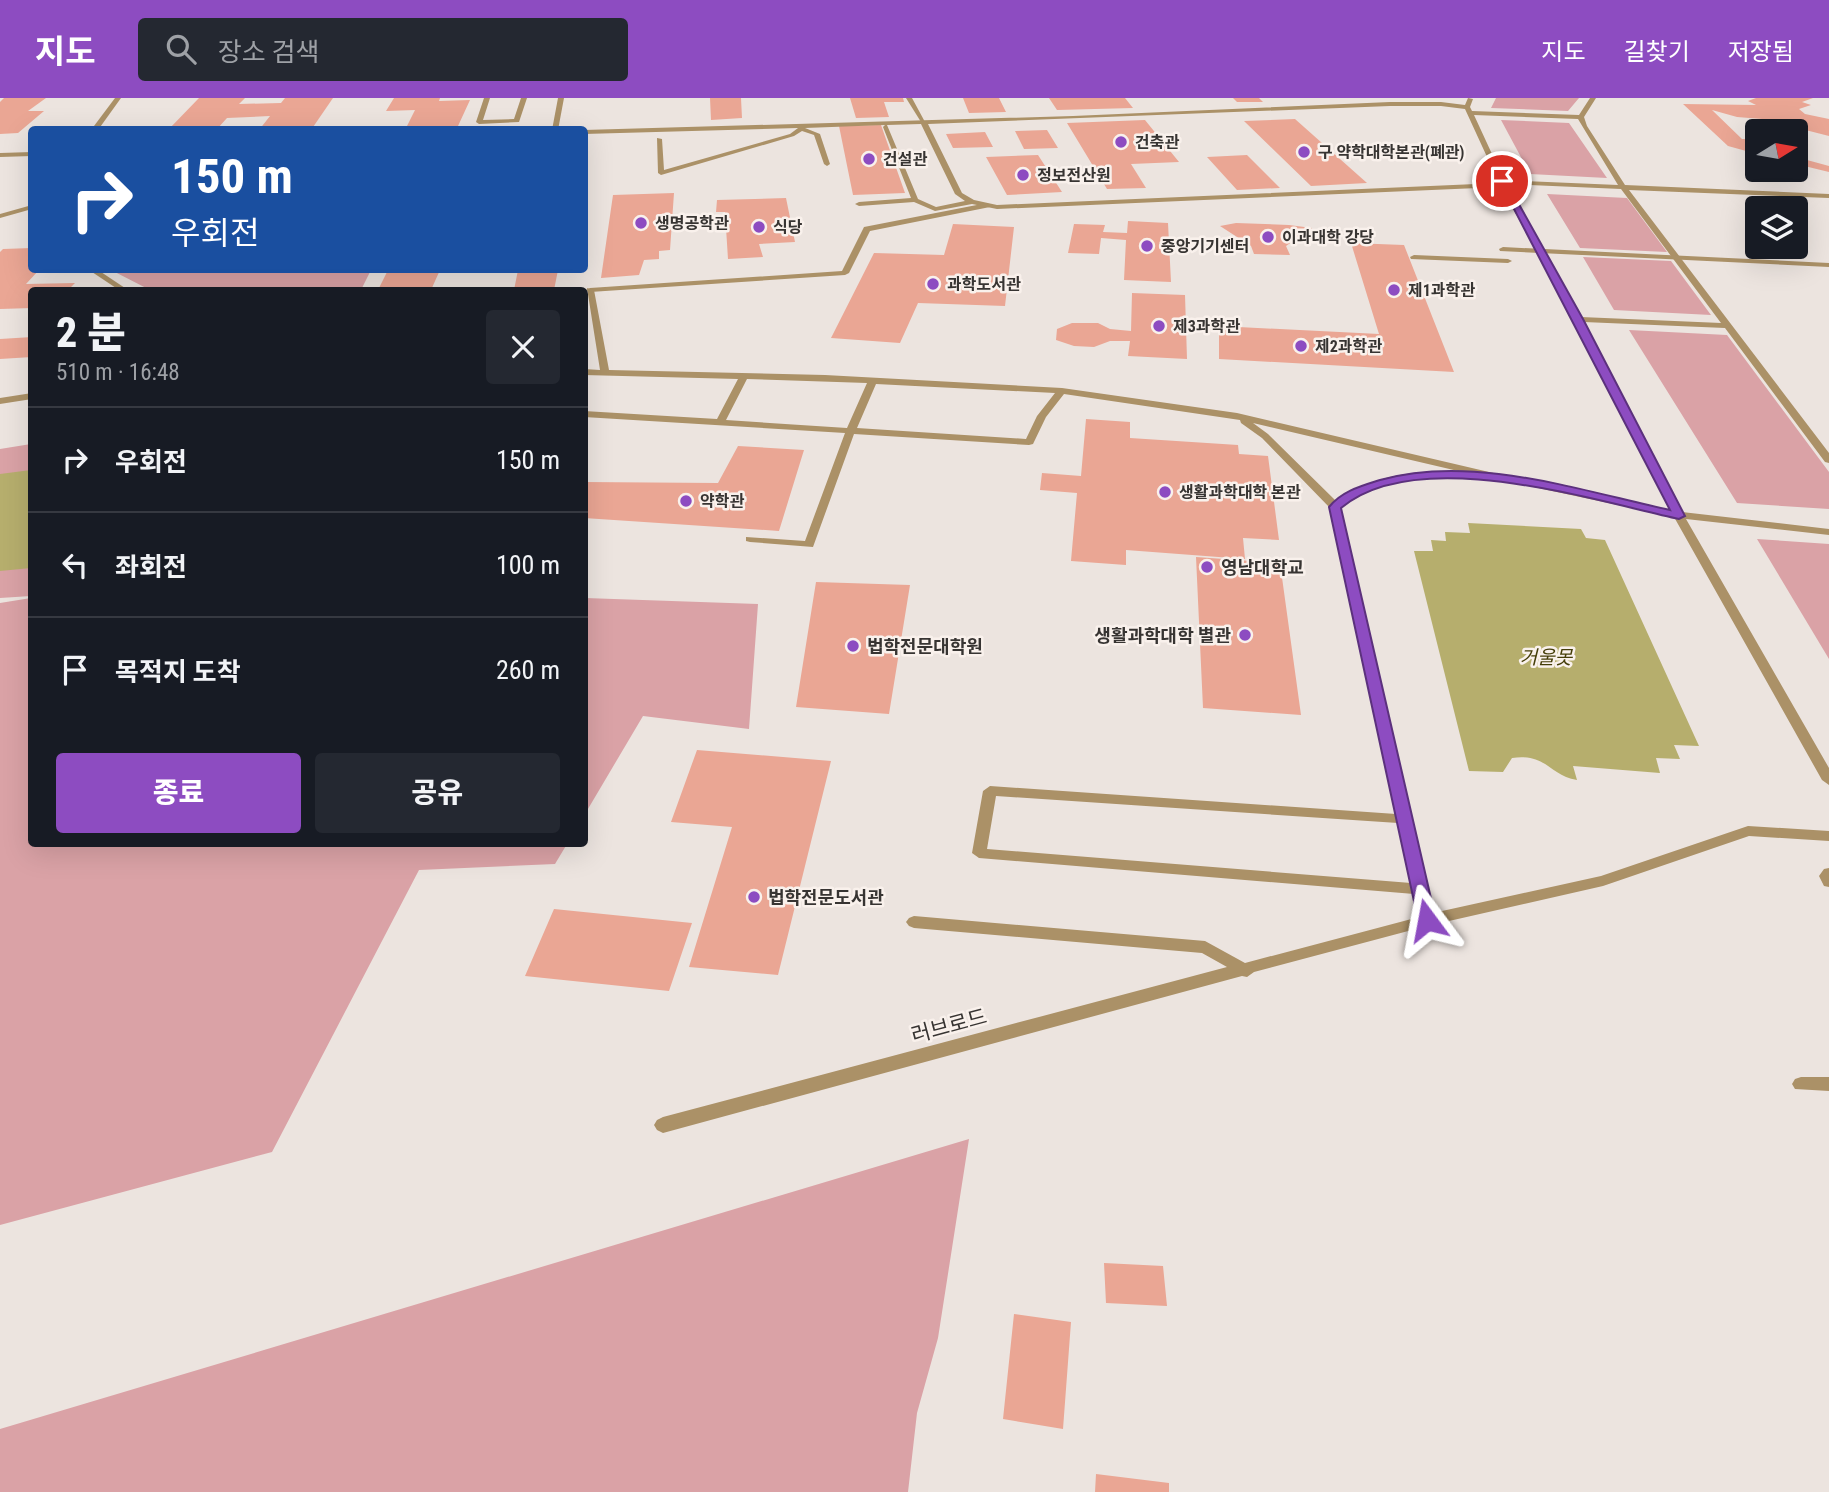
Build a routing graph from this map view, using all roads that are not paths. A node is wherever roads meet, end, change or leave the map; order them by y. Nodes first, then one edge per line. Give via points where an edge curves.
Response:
1 (118, 98) edge
2 (487, 98) edge
3 (524, 98) edge
4 (561, 98) edge
5 (909, 98) edge
6 (1592, 98) edge
7 (1469, 106) edge
8 (1581, 117) junction
9 (923, 121) junction
10 (97, 126) edge
11 (556, 126) edge
12 (802, 127) junction
13 (886, 127) dead end
14 (588, 132) edge
15 (659, 139) dead end
16 (28, 154) edge
17 (0, 155) edge
18 (827, 164) dead end
19 (1503, 183) junction
20 (1623, 187) junction
21 (1829, 196) edge
22 (915, 200) junction
23 (972, 202) junction
24 (859, 204) dead end
25 (987, 205) junction
26 (28, 208) edge
27 (0, 216) edge
28 (1503, 249) dead end
29 (1540, 251) junction
30 (1414, 257) dead end
31 (1678, 258) junction
32 (1508, 261) dead end
33 (1829, 265) edge
34 (98, 273) edge
35 (119, 287) edge
36 (1578, 319) junction
37 (1728, 326) junction
38 (588, 372) edge
39 (605, 372) junction
40 (744, 376) junction
41 (873, 381) junction
42 (1062, 391) junction
43 (28, 397) edge
44 (0, 401) edge
45 (588, 414) edge
46 (1237, 416) junction
47 (720, 423) junction
48 (851, 430) junction
49 (1829, 460) edge
50 (1489, 475) junction
51 (1335, 507) junction
52 (1679, 516) junction
53 (1829, 532) edge
54 (750, 540) dead end
55 (1829, 780) edge
56 (1404, 818) junction
57 (1829, 836) edge
58 (1829, 873) edge
59 (1829, 882) edge
60 (1420, 889) junction
61 (1427, 920) junction
62 (914, 922) dead end
63 (1247, 971) junction
64 (1801, 1084) dead end
65 (1829, 1084) edge
66 (663, 1125) dead end

1 - 10 street
2 - 3 street via 480,122 517,121
4 - 11 street
5 - 9 street
6 - 8 street
7 - 8 street
7 - 9 street via 1390,104
7 - 19 street
8 - 20 street
9 - 12 street
9 - 23 street via 959,194
12 - 14 street
12 - 15 street via 792,135 661,173
12 - 18 street via 817,134
13 - 22 street
16 - 17 street
19 - 20 street
19 - 25 street via 1196,200
19 - 29 street
20 - 21 street
20 - 31 street
22 - 23 street via 935,209
22 - 24 street
23 - 25 street
25 - 39 street via 867,229 845,273 590,290
26 - 27 street
28 - 29 street
29 - 31 street
29 - 36 street
30 - 32 street
31 - 33 street
31 - 37 street
34 - 35 street
36 - 37 street
36 - 52 street
37 - 49 street
38 - 39 street
39 - 40 street
40 - 41 street
40 - 47 street
41 - 42 street
41 - 48 street
42 - 46 street
42 - 48 street via 1029,442
43 - 44 street
45 - 47 street
46 - 50 street
46 - 51 street via 1265,436
47 - 48 street
48 - 54 street via 809,545
50 - 51 street via 1400,478 1348,496
50 - 52 street
51 - 56 street
52 - 53 street
52 - 55 street
56 - 60 street
56 - 60 street via 990,791 979,853
57 - 61 street, 러브로드 via 1748,831 1603,881
58 - 59 street
60 - 61 street
61 - 63 street, 러브로드
62 - 63 street via 1205,947
63 - 66 street, 러브로드
64 - 65 street

